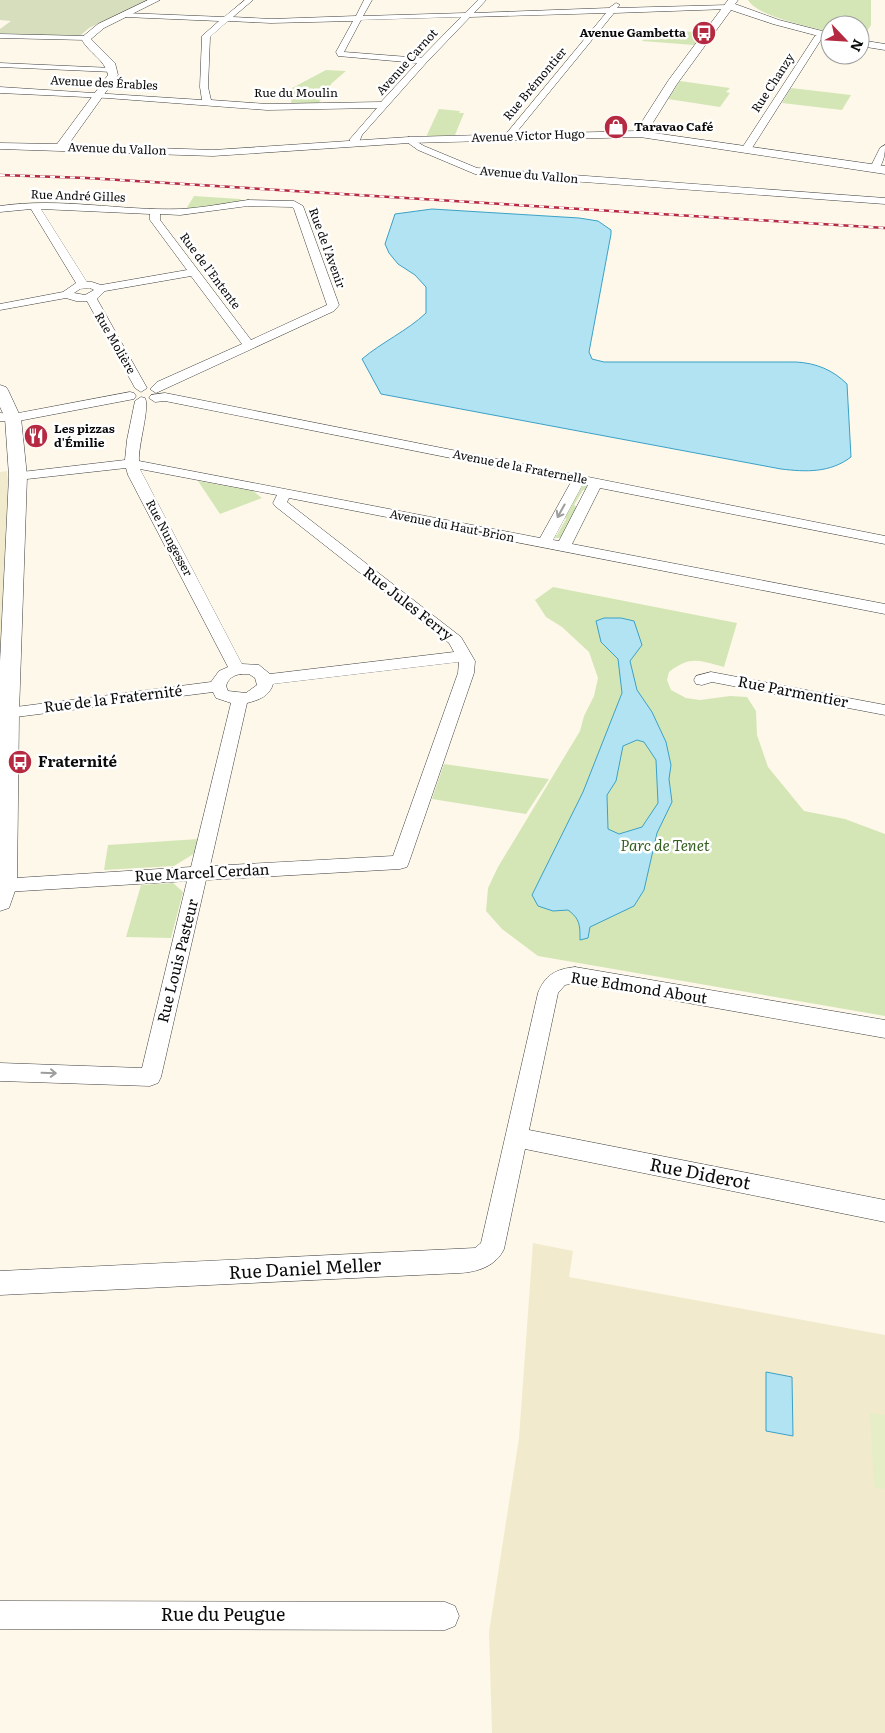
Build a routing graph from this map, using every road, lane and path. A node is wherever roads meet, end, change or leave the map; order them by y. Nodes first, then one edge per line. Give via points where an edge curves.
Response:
1 (155, 0) edge
2 (249, 0) edge
3 (368, 0) edge
4 (482, 0) edge
5 (620, 0) edge
6 (730, 3) edge
7 (612, 10) junction
8 (468, 14) junction
9 (125, 15) junction
10 (358, 18) junction
11 (227, 19) junction
12 (820, 33) edge
13 (0, 36) edge
14 (820, 36) edge
15 (86, 38) junction
16 (870, 45) edge
17 (885, 47) edge
18 (424, 61) junction
19 (0, 65) edge
20 (113, 70) junction
21 (0, 90) edge
22 (100, 94) junction
23 (207, 102) junction
24 (385, 105) junction
25 (640, 134) junction
26 (508, 137) junction
27 (409, 140) junction
28 (355, 143) junction
29 (0, 146) edge
30 (61, 147) junction
31 (747, 148) junction
32 (885, 148) edge
33 (880, 169) edge
34 (885, 201) edge
35 (34, 206) junction
36 (0, 209) edge
37 (155, 211) junction
38 (194, 272) junction
39 (82, 285) junction
40 (100, 289) junction
41 (68, 294) junction
42 (90, 297) junction
43 (0, 307) edge
44 (249, 345) junction
45 (0, 390) edge
46 (144, 394) junction
47 (7, 418) edge
48 (131, 463) junction
49 (18, 476) junction
50 (579, 479) junction
51 (596, 483) junction
52 (284, 493) junction
53 (885, 540) edge
54 (544, 544) junction
55 (562, 547) junction
56 (885, 609) edge
57 (465, 656) junction
58 (237, 669) junction
59 (266, 680) junction
60 (702, 680) dead end
61 (218, 686) junction
62 (240, 699) junction
63 (885, 710) edge
64 (8, 712) junction
65 (400, 862) joint
66 (200, 872) junction
67 (2, 893) edge
68 (885, 1029) edge
69 (0, 1072) edge
70 (516, 1137) junction
71 (885, 1211) edge
72 (0, 1283) edge
73 (0, 1615) edge
74 (445, 1616) dead end

1 - 9 street
2 - 11 street
3 - 10 street
4 - 8 street, Avenue Carnot
5 - 7 street, Rue Brémontier
6 - 7 street
6 - 12 street via 776,22
6 - 25 street via 662,97
7 - 8 street
7 - 26 street, Rue Brémontier
8 - 10 street
8 - 18 street, Avenue Carnot
9 - 11 street
9 - 15 street via 96,28
10 - 11 street
10 - 18 street via 341,54
11 - 23 street via 206,36 204,87
13 - 15 street
14 - 31 street, Rue Chanzy
15 - 20 street
16 - 17 street
18 - 24 street, Avenue Carnot
19 - 20 street
20 - 22 street
21 - 22 street, Avenue des Érables
22 - 23 street, Avenue des Érables
22 - 30 street
23 - 24 street, Rue du Moulin via 268,107
24 - 28 street, Avenue Carnot
25 - 26 street, Avenue Victor Hugo
25 - 31 street, Avenue Victor Hugo
26 - 27 street, Avenue Victor Hugo
27 - 28 street, Avenue du Vallon
27 - 34 street, Avenue du Vallon via 475,171
28 - 30 street, Avenue du Vallon via 213,152
29 - 30 street, Avenue du Vallon
31 - 33 street, Avenue Victor Hugo
32 - 33 street
35 - 36 street, Rue André Gilles
35 - 37 street, Rue André Gilles
35 - 39 street
37 - 38 street, Rue de l'Entente via 155,220
37 - 44 street, Rue de l'Avenir via 180,212 248,203 294,204 299,208 333,304 330,309
38 - 40 street
38 - 44 street, Rue de l'Entente
39 - 40 street
39 - 41 street via 69,290
40 - 42 street via 98,294
41 - 42 street via 74,298
41 - 43 street
42 - 46 street, Rue Molière
44 - 46 street, Rue de l'Avenir
45 - 47 street
46 - 47 street
46 - 48 street, Rue Nungesser via 130,451
46 - 50 street, Avenue de la Fraternelle
47 - 49 street
48 - 49 street, Avenue du Haut-Brion
48 - 52 street, Avenue du Haut-Brion
48 - 58 street, Rue Nungesser
49 - 64 street
50 - 51 street, Avenue de la Fraternelle
50 -> 54 street
51 - 53 street, Avenue de la Fraternelle
51 - 55 street
52 - 54 street, Avenue du Haut-Brion
52 - 57 street, Rue Jules Ferry via 280,504 455,640
54 - 55 street, Avenue du Haut-Brion
55 - 56 street, Avenue du Haut-Brion
57 - 59 street
57 - 65 street, Rue Jules Ferry via 466,673
58 - 59 street via 253,669
58 - 61 street via 225,674
59 - 62 street via 262,691
60 - 63 street, Rue Parmentier via 711,677
61 - 62 street via 227,697
61 - 64 street, Rue de la Fraternité
62 - 66 street, Rue Louis Pasteur
64 - 67 street
65 - 66 street, Rue Marcel Cerdan
66 - 67 street, Rue Marcel Cerdan
69 -> 66 street, Rue Louis Pasteur via 150,1077
68 - 70 street, Rue Edmond About via 575,975 561,976 551,984 548,993
70 - 71 street, Rue Diderot
70 - 72 street, Rue Daniel Meller via 492,1249 477,1260
73 - 74 street, Rue du Peugue

